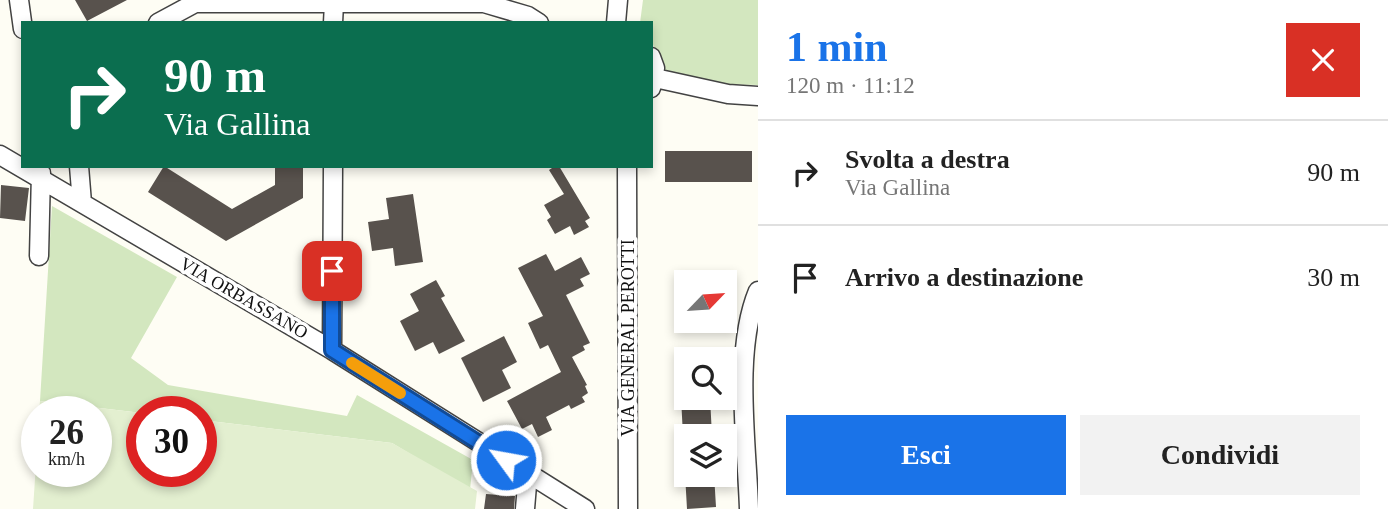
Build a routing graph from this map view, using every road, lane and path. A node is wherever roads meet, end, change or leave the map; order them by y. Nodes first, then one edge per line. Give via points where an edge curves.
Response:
1 (19, 0) edge
2 (618, 0) edge
3 (334, 2) junction
4 (22, 21) edge
5 (163, 21) edge
6 (333, 21) edge
7 (536, 21) edge
8 (616, 21) edge
9 (653, 62) edge
10 (653, 83) edge
11 (758, 96) edge
12 (0, 155) edge
13 (21, 164) edge
14 (79, 168) edge
15 (333, 168) edge
16 (627, 168) edge
17 (41, 173) edge
18 (82, 203) junction
19 (39, 256) dead end
20 (758, 291) edge
21 (753, 314) edge
22 (332, 350) junction
23 (528, 474) junction
24 (525, 509) edge
25 (585, 509) edge
26 (628, 509) edge
27 (749, 509) edge

1 - 4 street
2 - 8 street
3 - 5 street via 195,3
3 - 6 street
3 - 7 street via 484,3
9 - 10 street
10 - 11 street
12 - 13 street, VIA ORBASSANO
14 - 18 street
15 - 22 street
16 - 26 street, VIA GENERAL PEROTTI
17 - 18 street, VIA ORBASSANO
17 - 19 street
18 - 22 street, VIA ORBASSANO
20 - 21 street
21 - 27 street via 744,365
22 - 23 street, VIA ORBASSANO
23 - 24 street
23 - 25 street, VIA ORBASSANO

